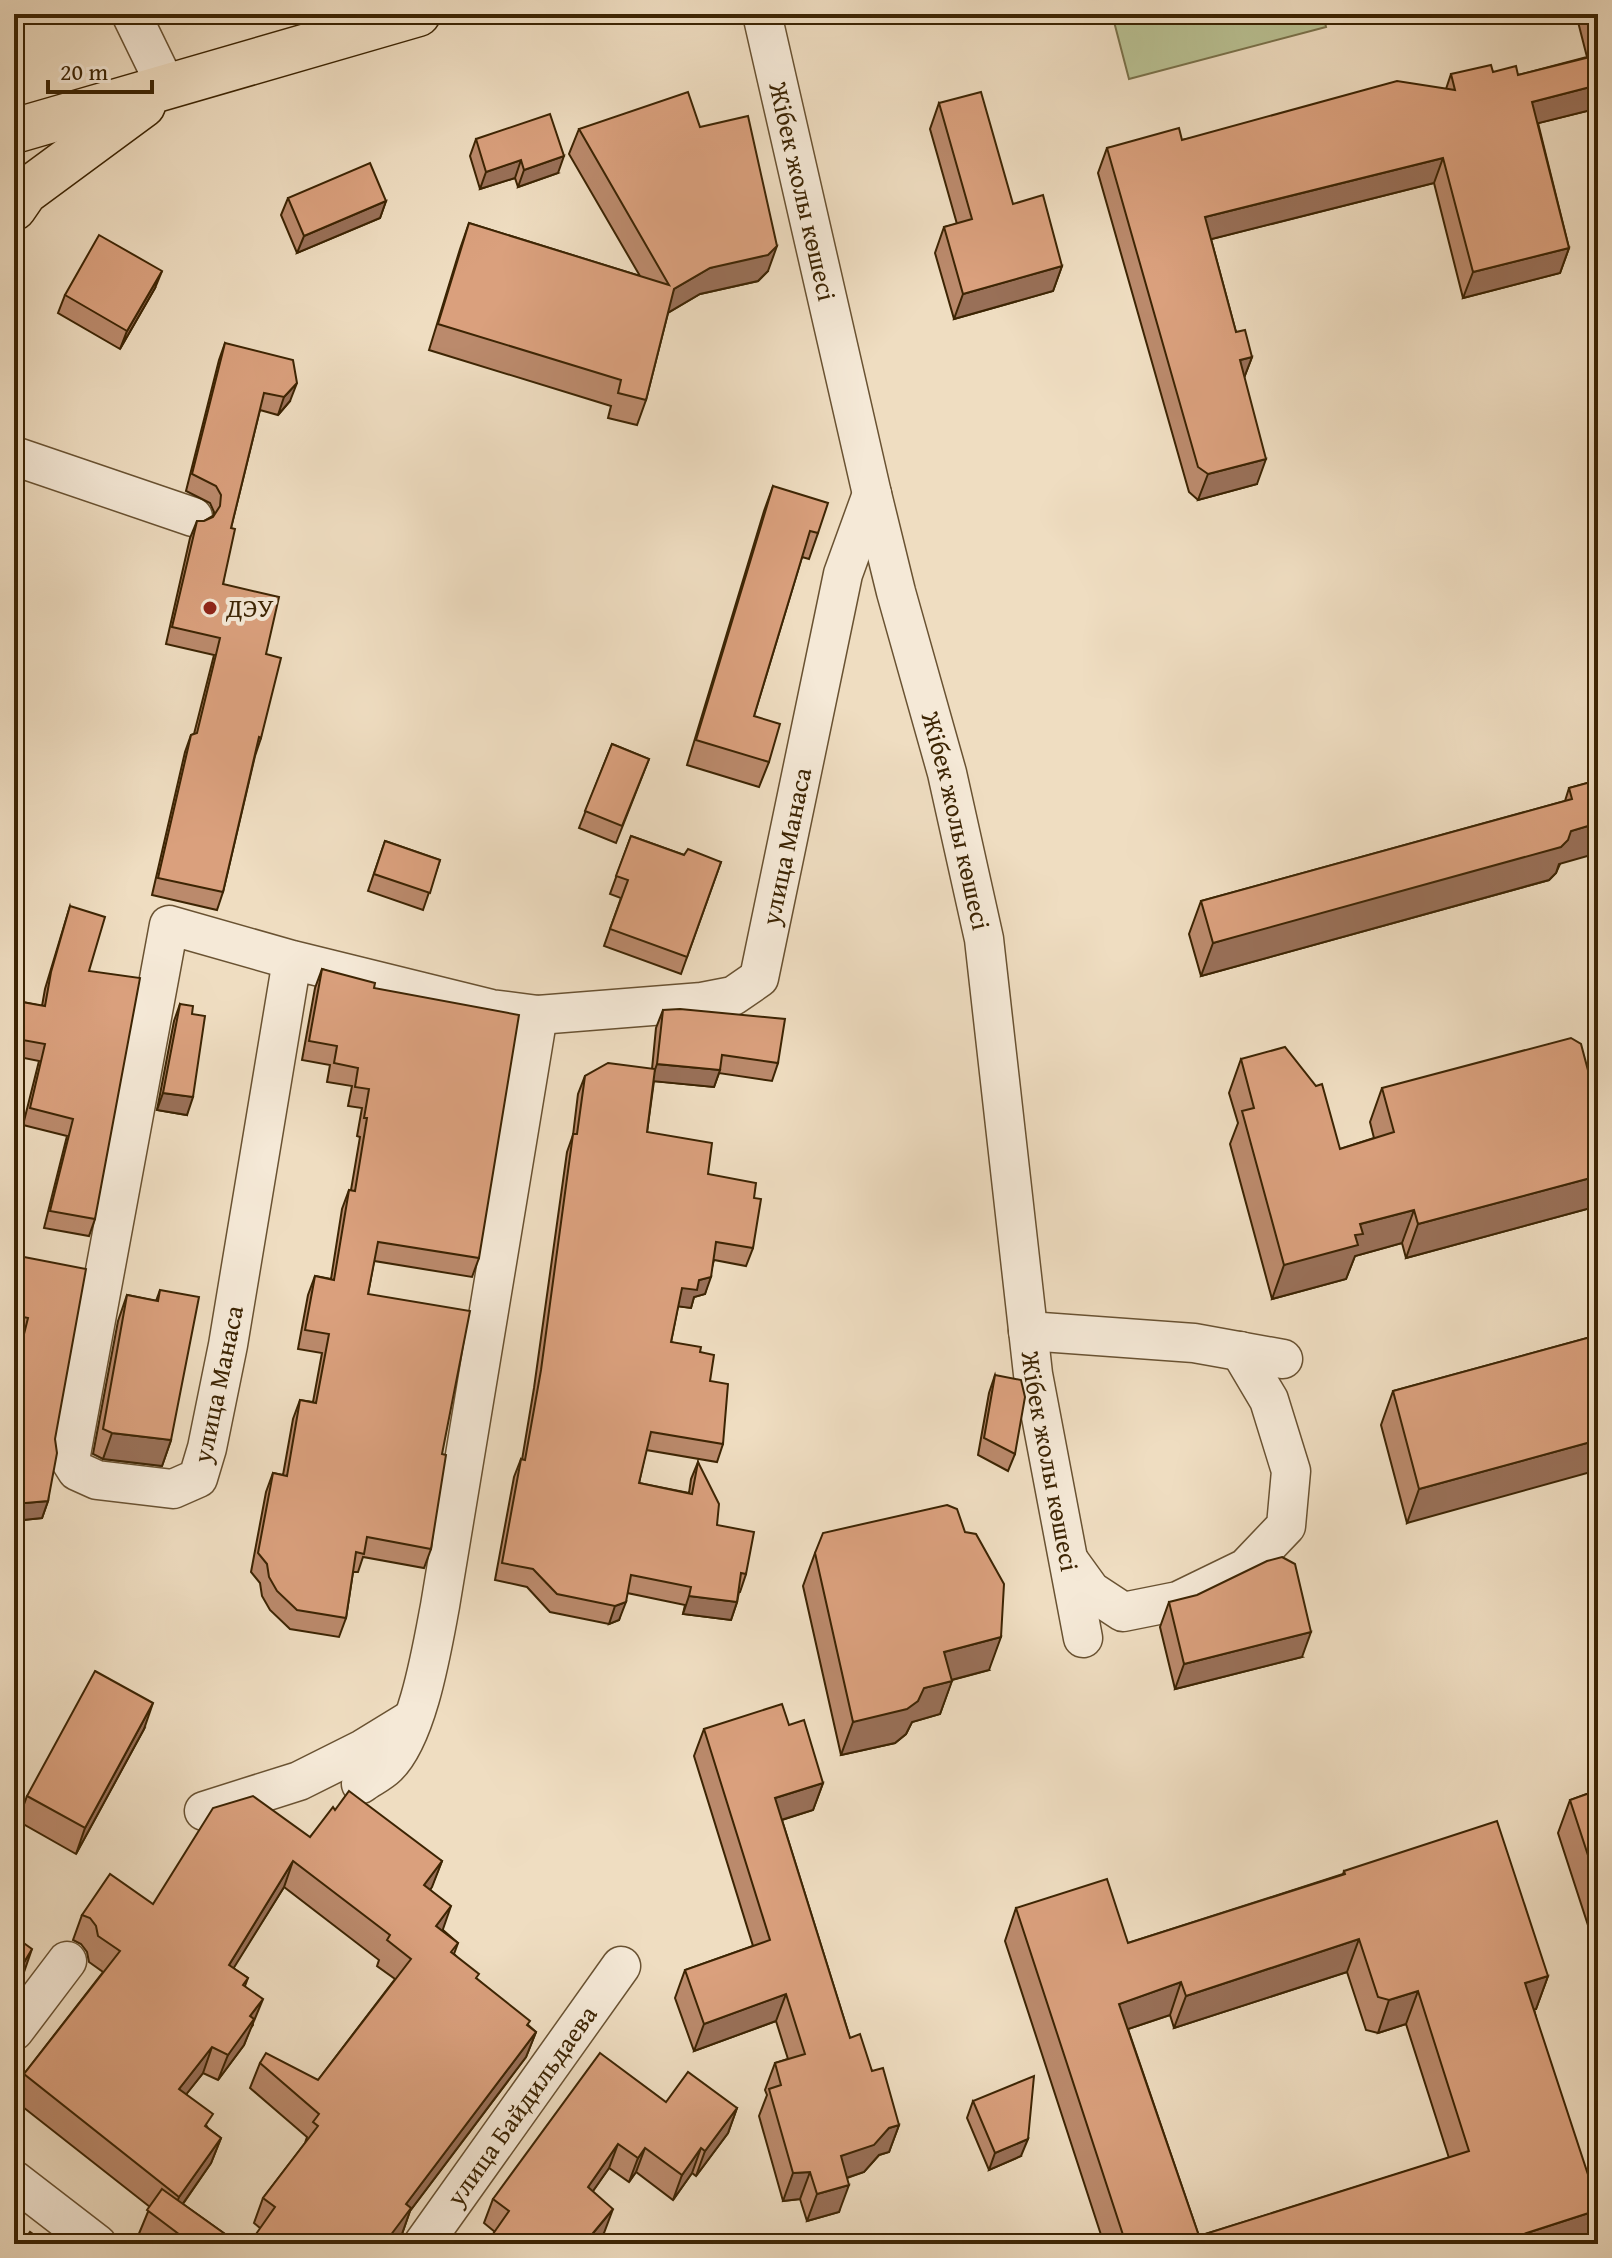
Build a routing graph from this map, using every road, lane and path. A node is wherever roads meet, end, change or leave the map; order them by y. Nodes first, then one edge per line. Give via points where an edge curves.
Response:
1 (131, 14) edge
2 (418, 14) edge
3 (762, 14) edge
4 (167, 88) junction
5 (14, 131) edge
6 (14, 208) edge
7 (14, 456) edge
8 (872, 494) junction
9 (193, 517) dead end
10 (292, 960) junction
11 (538, 1015) junction
12 (1028, 1331) junction
13 (1240, 1351) junction
14 (1283, 1359) dead end
15 (1069, 1560) junction
16 (1083, 1638) dead end
17 (412, 1719) junction
18 (361, 1784) dead end
19 (204, 1811) dead end
20 (67, 1961) dead end
21 (621, 1966) dead end
22 (14, 2031) edge
23 (14, 2180) edge
24 (97, 2244) edge
25 (423, 2244) edge

1 - 4 street
2 - 4 highway
3 - 8 street, Жібек жолы көшесі
4 - 5 highway
4 - 6 highway via 25,192
7 - 9 street
8 - 11 street, улица Манаса via 843,574 759,978 733,996 702,1002
8 - 12 street, Жібек жолы көшесі via 947,773 984,939
10 - 10 street, улица Манаса via 228,1345 198,1478 173,1489 97,1480 77,1471 70,1460 169,925
10 - 11 street, улица Манаса via 491,1009
11 - 17 street via 440,1606
12 - 13 street
12 - 15 street, Жібек жолы көшесі
13 - 14 street
13 - 15 street via 1269,1400 1291,1471 1286,1526 1246,1568 1178,1601 1123,1612 1091,1591
15 - 16 street, Жібек жолы көшесі
17 - 18 street via 388,1765
17 - 19 street via 299,1781
20 - 22 street
21 - 25 street, улица Байдильдаева
23 - 24 street

